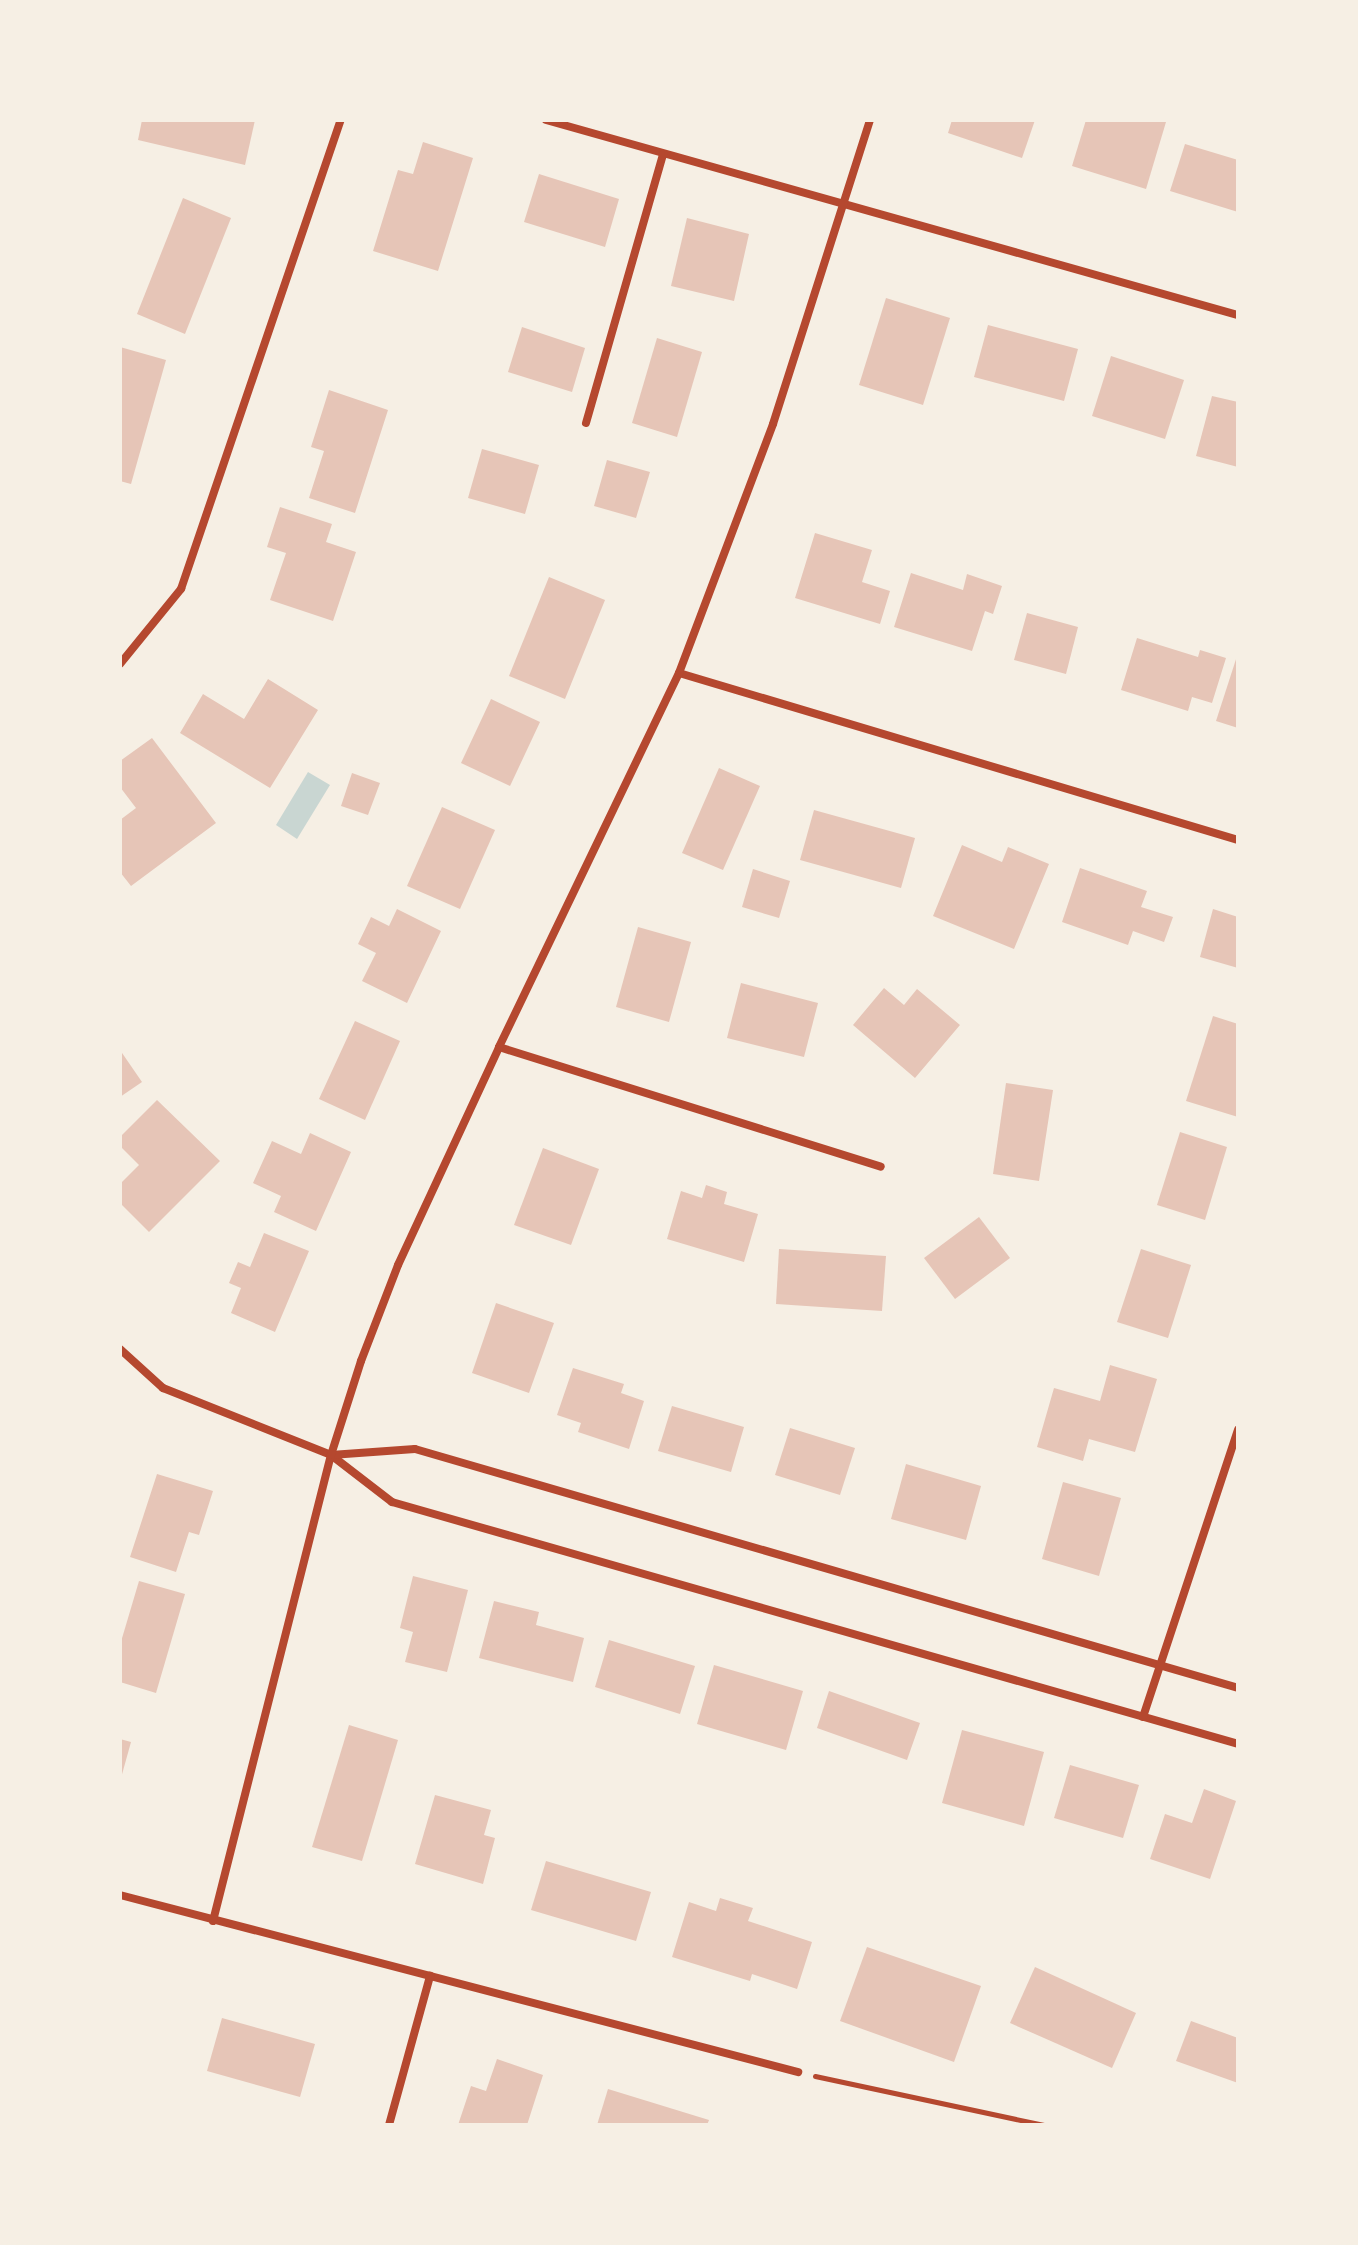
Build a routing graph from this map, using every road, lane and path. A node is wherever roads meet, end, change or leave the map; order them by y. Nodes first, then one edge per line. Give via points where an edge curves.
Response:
1 (341, 120) edge
2 (546, 120) edge
3 (870, 120) edge
4 (663, 154) junction
5 (841, 205) junction
6 (1238, 315) edge
7 (586, 423) dead end
8 (120, 664) edge
9 (679, 673) junction
10 (1238, 840) edge
11 (499, 1047) junction
12 (881, 1167) dead end
13 (120, 1349) edge
14 (1238, 1429) edge
15 (331, 1455) junction
16 (1160, 1665) junction
17 (1238, 1688) edge
18 (1143, 1717) junction
19 (1238, 1744) edge
20 (120, 1895) edge
21 (213, 1921) junction
22 (430, 1976) junction
23 (798, 2072) joint
24 (389, 2125) edge
25 (1044, 2125) edge

1 - 8 street via 181,589
2 - 4 street
3 - 5 street
4 - 5 street
4 - 7 street
5 - 6 street
5 - 9 street via 773,424
9 - 10 street
9 - 11 street
11 - 12 street
11 - 15 street via 398,1265
13 - 15 street via 163,1388
14 - 16 street
15 - 16 street via 415,1449
15 - 18 street via 392,1502
15 - 21 street
16 - 17 street
16 - 18 street
18 - 19 street
20 - 21 street
21 - 22 street
22 - 23 street
22 - 24 street
23 - 25 path

